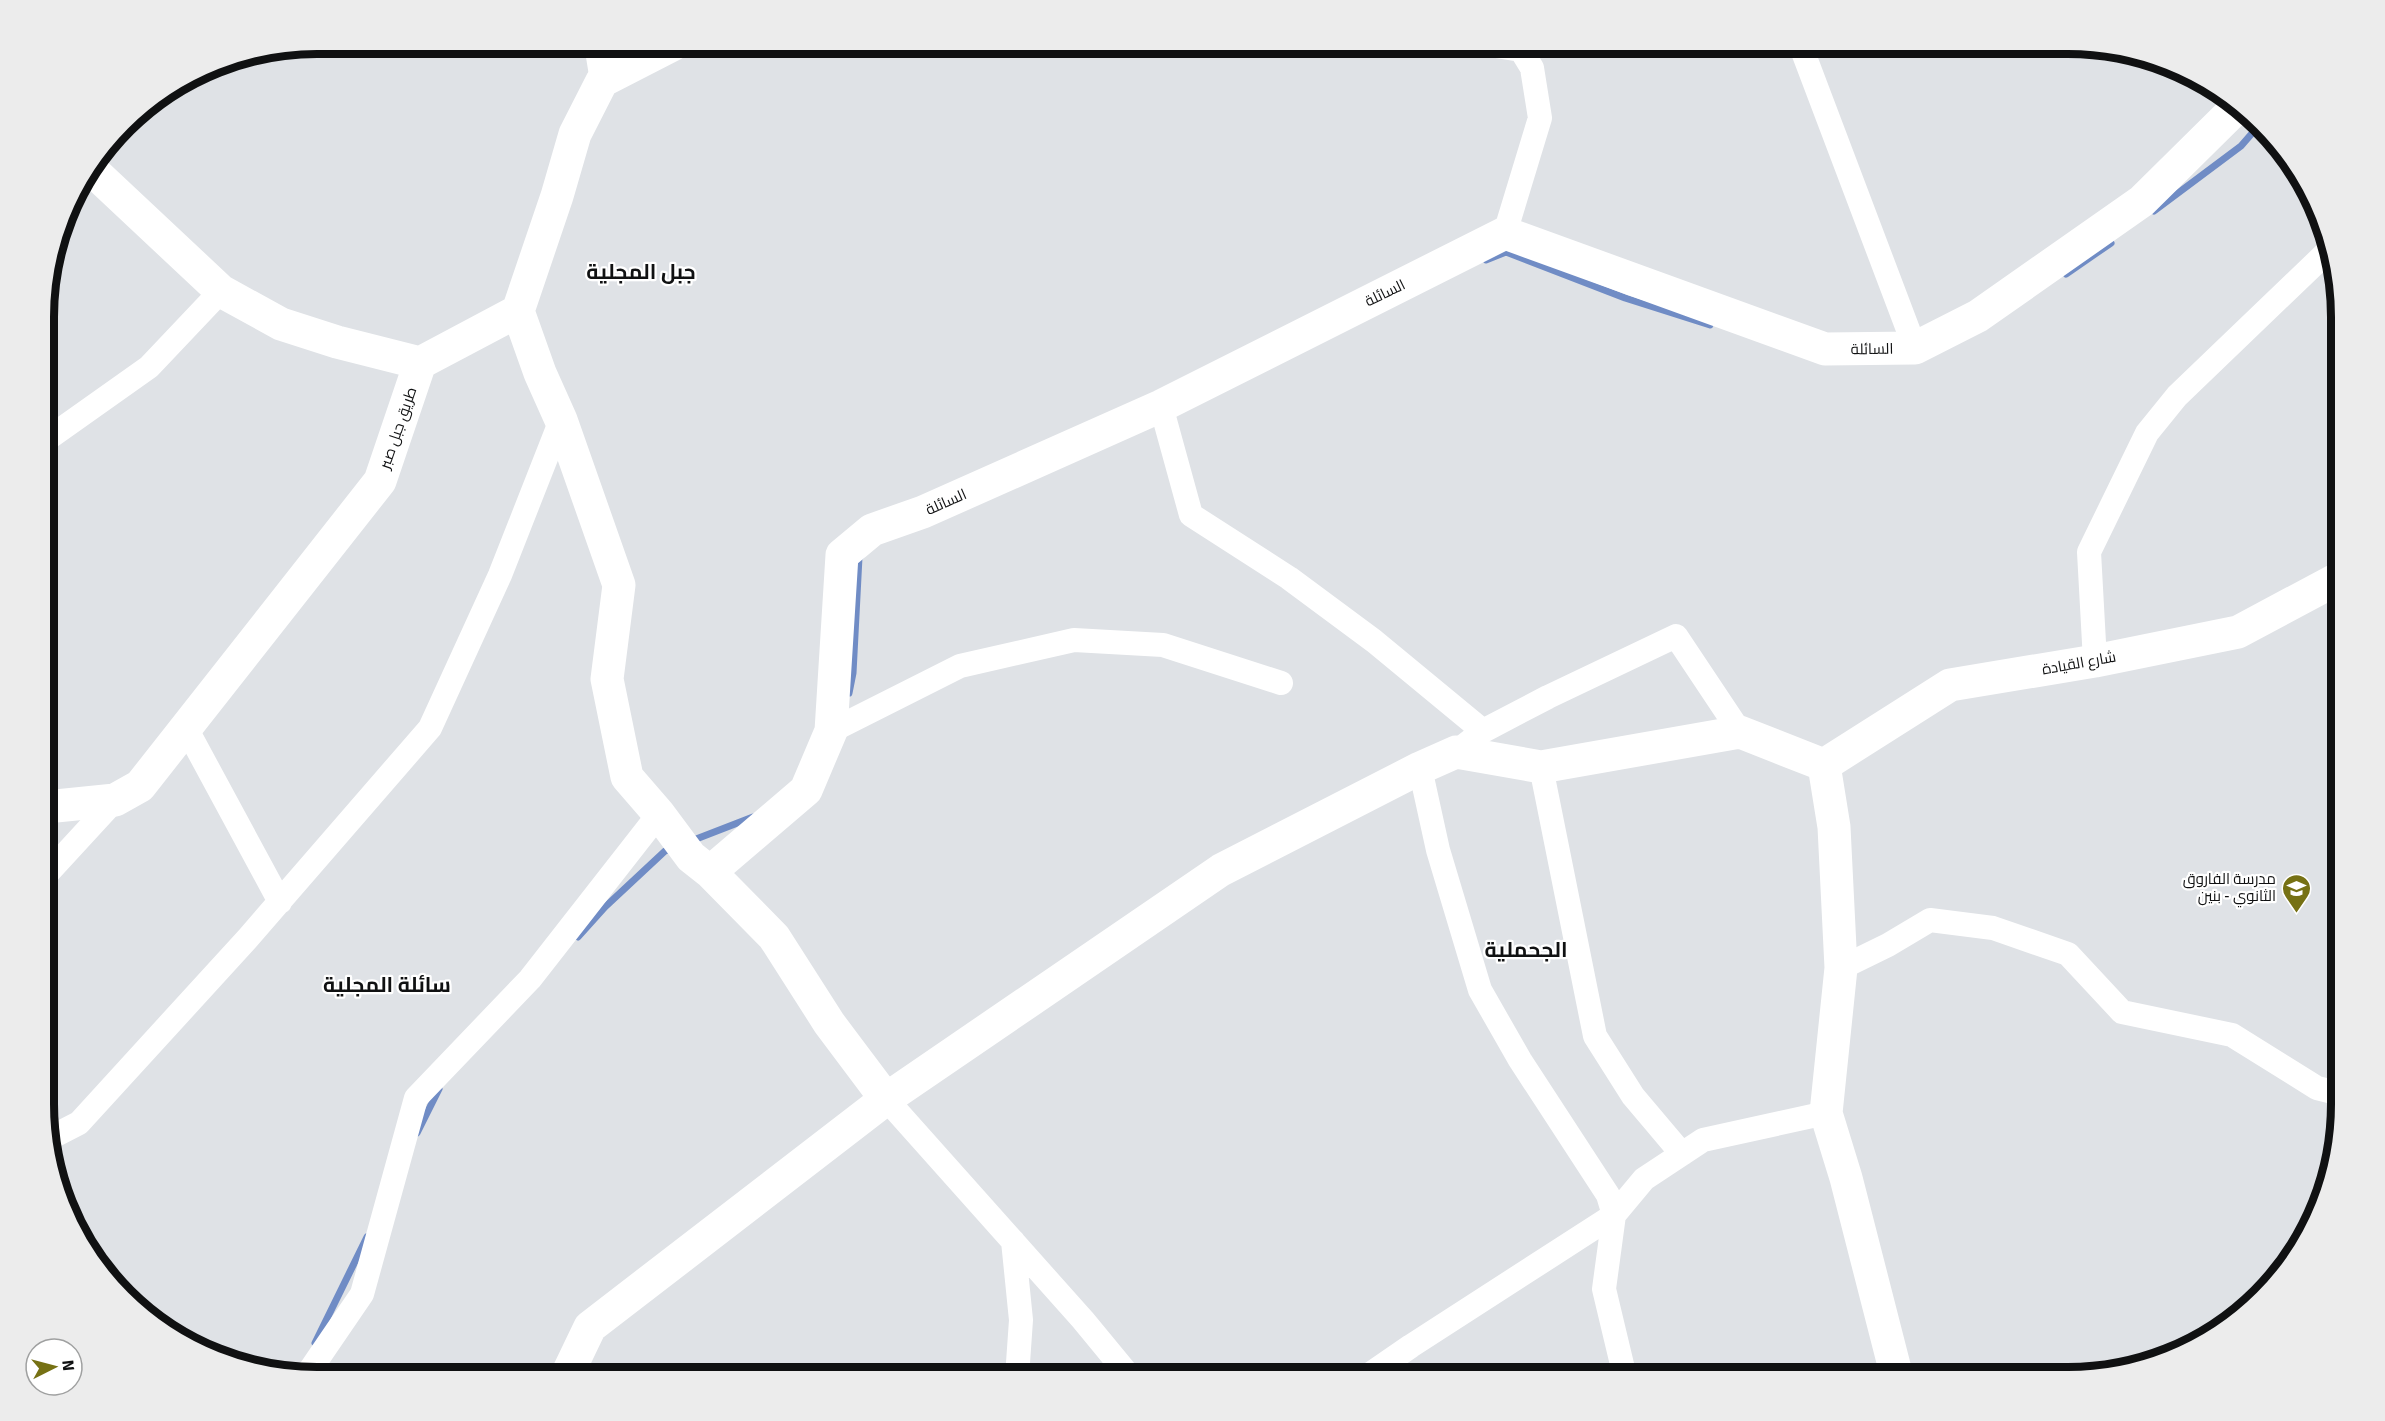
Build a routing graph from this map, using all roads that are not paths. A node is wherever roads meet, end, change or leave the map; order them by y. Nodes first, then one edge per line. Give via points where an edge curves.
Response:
1 (598, 54) edge
2 (655, 54) edge
3 (1523, 54) edge
4 (1804, 54) edge
5 (603, 81) junction
6 (2232, 111) edge
7 (96, 174) edge
8 (1505, 233) junction
9 (2324, 255) edge
10 (221, 291) junction
11 (518, 311) junction
12 (1915, 348) junction
13 (420, 363) junction
14 (1161, 406) junction
15 (561, 420) junction
16 (54, 434) edge
17 (2331, 582) edge
18 (2095, 661) junction
19 (1281, 683) dead end
20 (186, 728) junction
21 (831, 730) junction
22 (1483, 731) junction
23 (1740, 732) junction
24 (1456, 752) junction
25 (1824, 765) junction
26 (1541, 767) junction
27 (1420, 768) junction
28 (115, 800) junction
29 (54, 806) edge
30 (659, 814) junction
31 (54, 866) edge
32 (710, 872) junction
33 (280, 902) junction
34 (1841, 968) junction
35 (2331, 1092) edge
36 (886, 1099) junction
37 (1826, 1113) junction
38 (56, 1135) edge
39 (1682, 1154) junction
40 (1614, 1215) junction
41 (1013, 1241) junction
42 (312, 1367) edge
43 (571, 1367) edge
44 (1018, 1367) edge
45 (1122, 1367) edge
46 (1380, 1367) edge
47 (1623, 1367) edge
48 (1894, 1367) edge

1 - 5 street
2 - 5 street
3 - 8 street via 1532,68 1540,118
4 - 12 street
5 - 11 street via 575,134
6 - 12 street, السائلة via 2142,201 1978,316
7 - 10 street
8 - 12 street, السائلة via 1825,350
8 - 14 street, السائلة
9 - 18 street via 2177,396 2147,433 2089,552
10 - 13 street via 281,324
10 - 16 street via 149,367
11 - 13 street
11 - 15 street
13 - 20 street, طريق جبل صبر via 380,481
14 - 21 street, السائلة via 923,512 872,530 842,555
14 - 22 street via 1191,515 1289,578 1365,634
15 - 30 street via 619,585 607,680 627,777
15 - 33 street via 500,575 430,728
17 - 18 street, شارع القيادة via 2238,632
18 - 25 street, شارع القيادة via 1950,686
19 - 21 street via 1163,645 1074,640 960,666
20 - 28 street, طريق جبل صبر via 140,786
20 - 33 street
21 - 32 street, السائلة via 806,790
22 - 23 street via 1676,636
22 - 24 street
23 - 25 street
23 - 26 street
24 - 26 street
24 - 27 street
25 - 34 street via 1834,827
26 - 39 street via 1595,1036 1633,1096
27 - 36 street via 1221,870
27 - 40 street via 1438,850 1480,990 1520,1060 1608,1195
28 - 29 street, طريق جبل صبر
28 - 31 street
30 - 32 street via 691,857
30 - 42 street via 530,979 416,1098 362,1294
32 - 36 street via 774,938 829,1023
33 - 38 street via 79,1123
34 - 35 street via 1929,920 1993,928 2068,954 2122,1012 2232,1035 2317,1088
34 - 37 street
36 - 41 street
36 - 43 street via 590,1327
37 - 39 street via 1703,1140
37 - 48 street
39 - 40 street via 1644,1179
40 - 46 street
40 - 47 street via 1604,1289
41 - 44 street via 1021,1320
41 - 45 street

